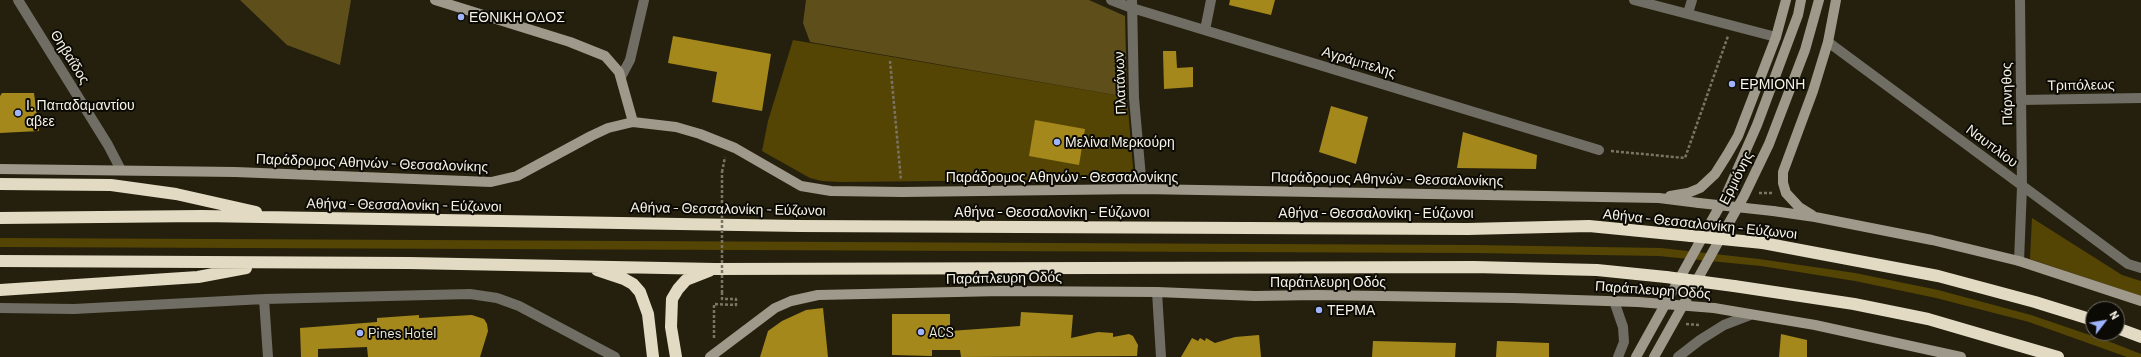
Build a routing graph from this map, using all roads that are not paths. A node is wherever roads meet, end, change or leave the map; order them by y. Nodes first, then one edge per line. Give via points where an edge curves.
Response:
1 (18, 0) edge
2 (435, 0) edge
3 (644, 0) edge
4 (1111, 0) edge
5 (1211, 0) edge
6 (1634, 0) edge
7 (1692, 0) edge
8 (1786, 0) edge
9 (1801, 0) edge
10 (1819, 0) edge
11 (1836, 0) edge
12 (2020, 0) edge
13 (1132, 4) edge
14 (1688, 13) junction
15 (1204, 30) junction
16 (1776, 37) junction
17 (1828, 42) junction
18 (621, 78) junction
19 (2141, 98) edge
20 (2022, 100) junction
21 (633, 122) junction
22 (1599, 150) road end
23 (0, 169) edge
24 (121, 170) junction
25 (0, 184) edge
26 (2022, 187) junction
27 (1142, 189) junction
28 (1659, 198) junction
29 (278, 217) junction
30 (1815, 217) junction
31 (0, 218) edge
32 (0, 261) edge
33 (2019, 261) junction
34 (274, 262) junction
35 (584, 266) junction
36 (2141, 268) edge
37 (715, 269) junction
38 (0, 290) edge
39 (1157, 292) junction
40 (264, 299) junction
41 (1614, 301) junction
42 (2141, 301) edge
43 (0, 308) edge
44 (1750, 315) junction
45 (2085, 318) edge
46 (2125, 331) edge
47 (2141, 337) edge
48 (712, 355) edge
49 (268, 357) edge
50 (614, 357) edge
51 (652, 357) edge
52 (676, 357) edge
53 (1160, 357) edge
54 (1618, 357) edge
55 (1636, 357) edge
56 (1654, 357) edge
57 (1678, 357) edge
58 (1961, 357) edge
59 (2058, 357) edge

1 - 24 street, Θηβαΐδος
2 - 18 main road via 597,52 612,62
3 - 18 street via 630,60
4 - 13 street, Αγράμπελης
5 - 15 street
6 - 14 street
7 - 14 street
8 - 16 main road
9 - 55 main road, Ερμιόνης via 1798,15 1757,125 1727,193
10 - 56 main road, Ερμιόνης via 1806,50 1766,150 1744,196
11 - 17 main road
12 - 20 street, Πάρνηθος
13 - 15 street, Αγράμπελης
13 - 27 street, Πλατάνων via 1134,98
14 - 16 street
15 - 22 street, Αγράμπελης
16 - 28 main road via 1738,136 1715,174 1700,188 1688,193
17 - 26 street, Ναυπλίου
17 - 30 main road via 1783,172 1782,183 1791,200
18 - 21 main road
19 - 20 street, Τριπόλεως
20 - 26 street, Πάρνηθος
21 - 24 main road, Παράδρομος Αθηνών - Θεσσαλονίκης via 608,128 517,176 491,182
21 - 27 main road, Παράδρομος Αθηνών - Θεσσαλονίκης via 676,127 721,142 790,181 812,189 902,192
23 - 24 main road, Παράδρομος Αθηνών - Θεσσαλονίκης
25 - 29 highway via 111,185 176,194
26 - 33 street, Πάρνηθος
26 - 36 street, Ναυπλίου via 2128,264
27 - 28 main road, Παράδρομος Αθηνών - Θεσσαλονίκης
28 - 30 main road, Παράδρομος Αθηνών - Θεσσαλονίκης, bridge
29 - 31 highway, Αθήνα - Θεσσαλονίκη - Εύζωνοι
29 - 45 highway, Αθήνα - Θεσσαλονίκη - Εύζωνοι, bridge via 799,226 1589,226 1763,243 1938,276
30 - 33 main road, Παράδρομος Αθηνών - Θεσσαλονίκης via 1932,240
32 - 34 highway
33 - 42 main road, Παράδρομος Αθηνών - Θεσσαλονίκης
34 - 35 highway
34 - 38 highway via 198,277
35 - 37 highway
35 - 51 highway via 624,279 640,292 648,314
37 - 52 highway via 686,280 672,299 670,327
37 - 59 highway, bridge via 1474,267 1597,270 1666,277 1854,304 1928,319
39 - 41 main road, Παράπλευρη Οδός via 1255,296
39 - 48 main road, Παράπλευρη Οδός via 1002,291 818,295 791,301 775,308
39 - 53 street
40 - 43 street via 74,309
40 - 49 street
40 - 50 street via 470,294 497,298 518,306
41 - 44 main road, Παράπλευρη Οδός, bridge via 1714,308
41 - 54 street via 1623,327 1624,342
44 - 57 street via 1724,325
44 - 58 main road, Παράπλευρη Οδός via 1815,325
46 - 47 highway

